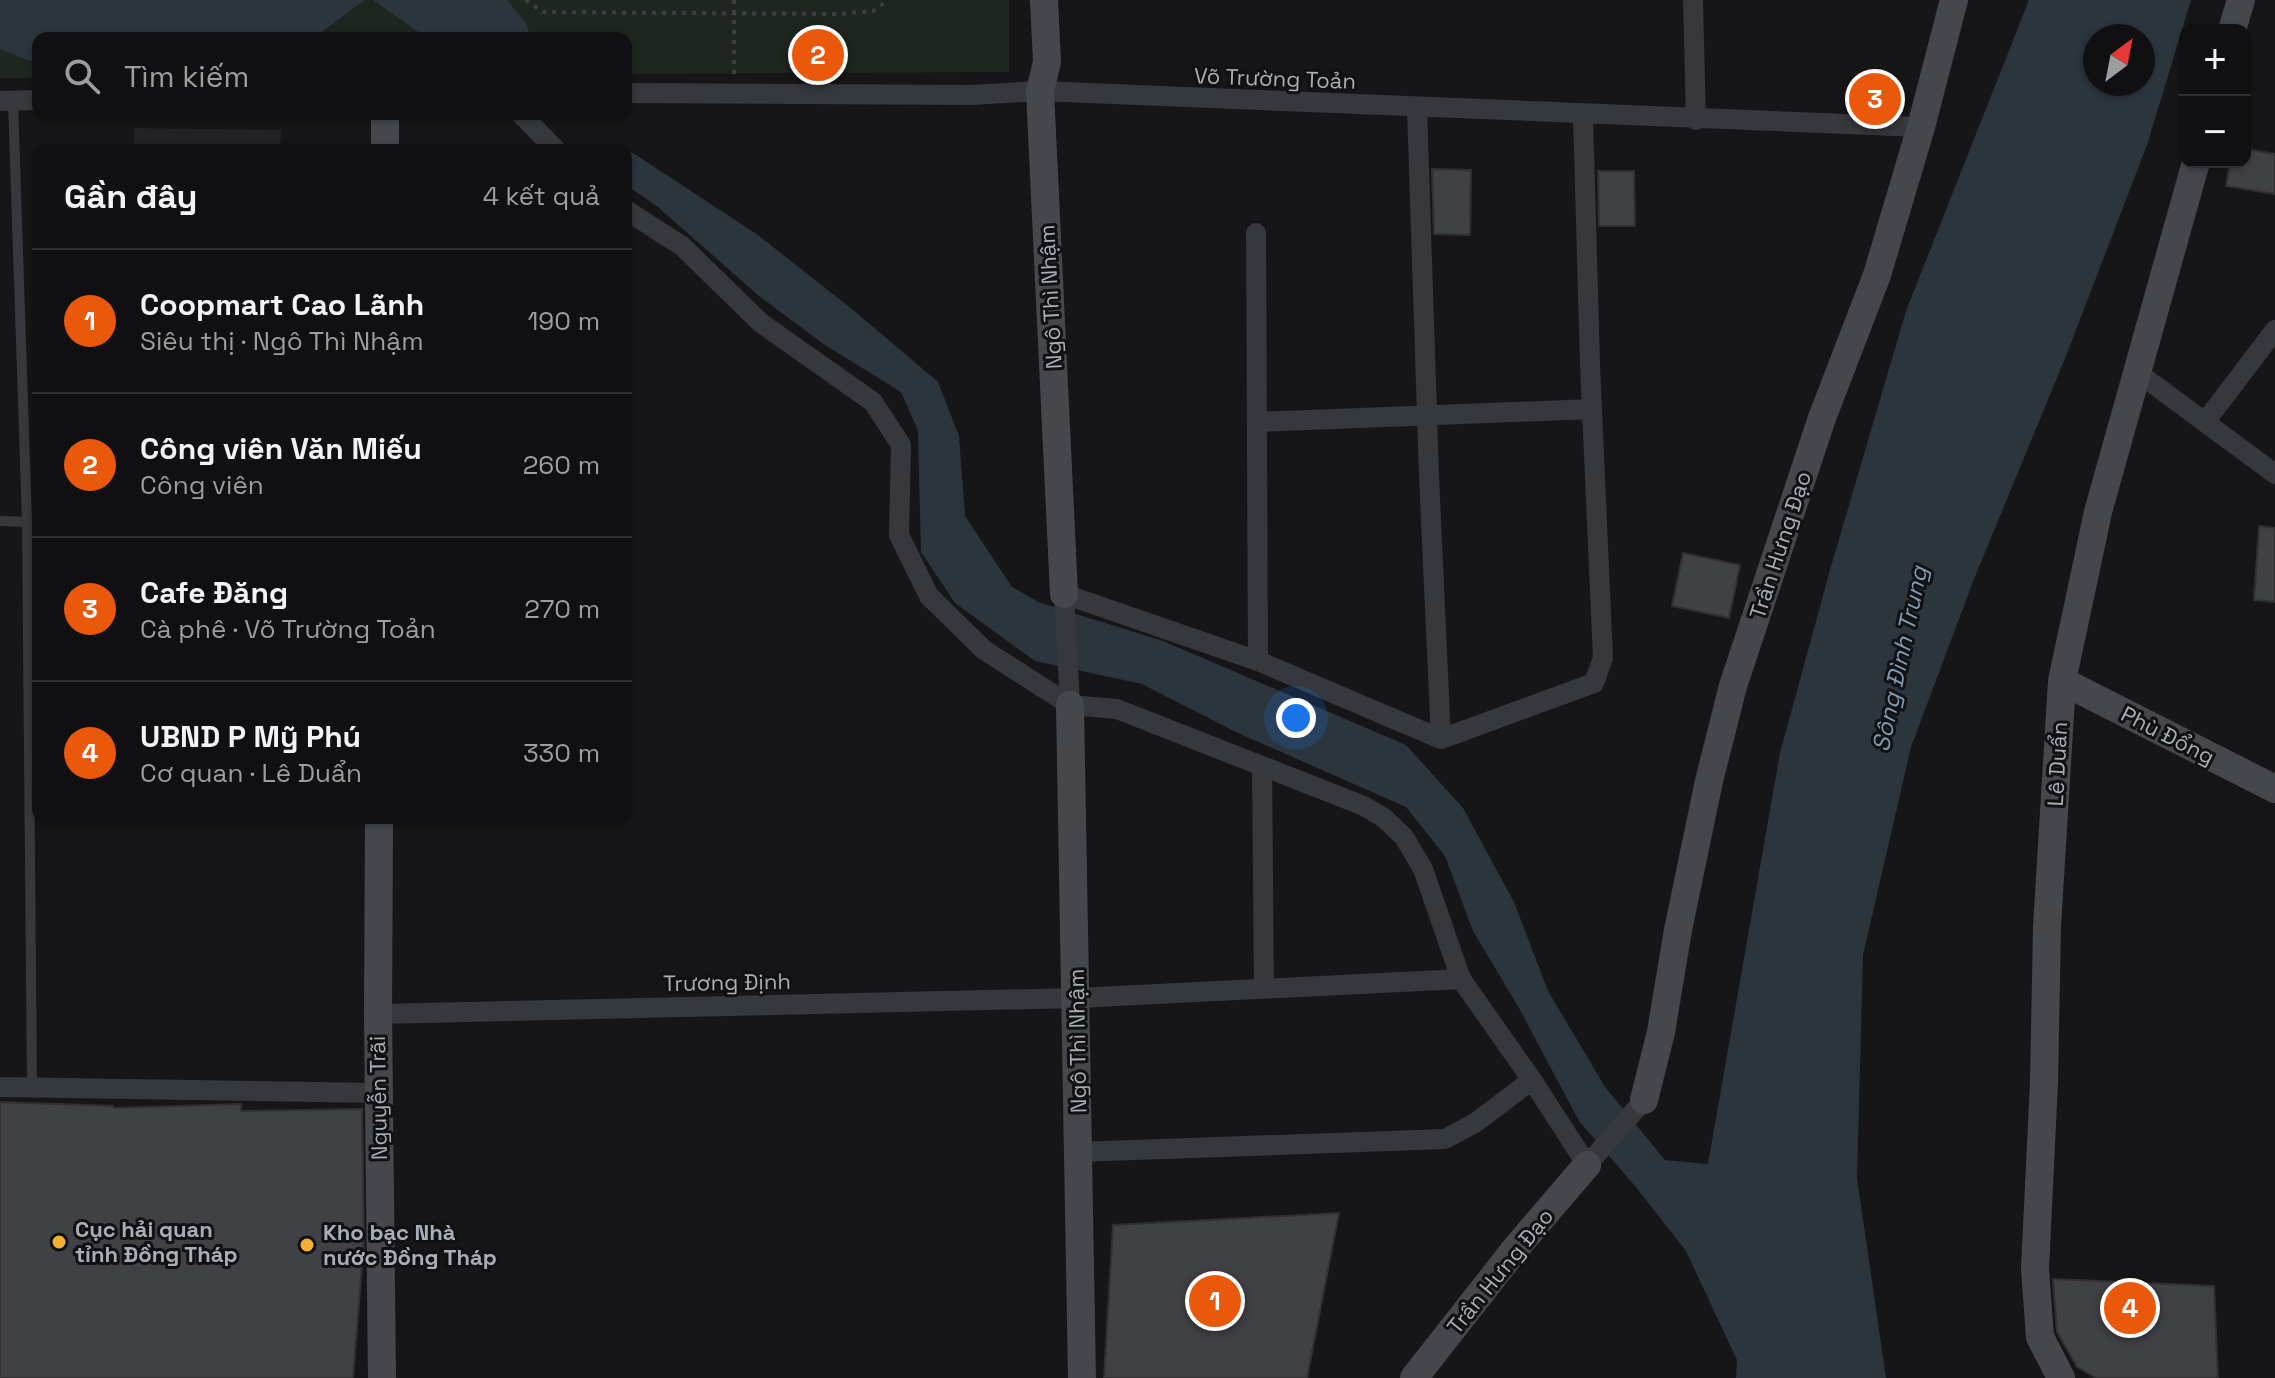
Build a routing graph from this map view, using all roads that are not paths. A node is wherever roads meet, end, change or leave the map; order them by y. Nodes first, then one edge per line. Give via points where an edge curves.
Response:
1 (1044, 0) edge
2 (1693, 0) edge
3 (1954, 0) edge
4 (2241, 0) edge
5 (2234, 24) edge
6 (1040, 91) junction
7 (632, 93) edge
8 (32, 100) edge
9 (7, 101) edge
10 (1417, 108) junction
11 (1583, 115) junction
12 (385, 120) edge
13 (527, 120) edge
14 (1696, 120) junction
15 (1921, 127) junction
16 (385, 144) edge
17 (550, 144) edge
18 (2194, 168) edge
19 (632, 214) edge
20 (1256, 233) dead end
21 (2275, 330) edge
22 (2137, 372) junction
23 (1592, 409) junction
24 (1427, 415) junction
25 (1257, 422) junction
26 (2205, 422) junction
27 (2275, 474) edge
28 (0, 521) edge
29 (27, 522) junction
30 (1064, 594) junction
31 (1258, 661) junction
32 (2062, 681) junction
33 (1070, 705) junction
34 (1441, 739) junction
35 (1262, 766) junction
36 (2275, 789) edge
37 (379, 824) edge
38 (1461, 979) junction
39 (1264, 989) junction
40 (1077, 998) junction
41 (378, 1014) junction
42 (1532, 1080) junction
43 (0, 1087) edge
44 (32, 1087) junction
45 (378, 1093) junction
46 (1644, 1100) joint
47 (1078, 1152) junction
48 (1587, 1165) junction
49 (382, 1378) edge
50 (1082, 1378) edge
51 (1414, 1378) edge
52 (2061, 1378) edge

1 - 6 street, Ngô Thì Nhậm via 1047,62
2 - 14 street
3 - 15 street, Trần Hưng Đạo
4 - 5 street
6 - 7 street, Võ Trường Toản
6 - 10 street, Võ Trường Toản
6 - 30 street, Ngô Thì Nhậm
8 - 9 street
9 - 29 lane
10 - 11 street, Võ Trường Toản
10 - 24 street
11 - 14 street, Võ Trường Toản
11 - 23 street
12 - 16 street
13 - 17 street
14 - 15 street, Võ Trường Toản
15 - 46 street, Trần Hưng Đạo via 1877,275 1822,418 1733,686
18 - 22 street, Lê Duẩn
19 - 33 street via 682,246 761,323 873,402 901,445 899,535 929,596 984,650
20 - 25 street
21 - 26 street
22 - 26 street
22 - 32 street, Lê Duẩn via 2098,512
23 - 24 street
23 - 34 street via 1603,658 1594,683
24 - 25 street
24 - 34 street
25 - 31 street
26 - 27 street
28 - 29 lane
29 - 44 lane
30 - 31 street
30 - 33 street
31 - 34 street
32 - 36 street, Phù Đổng
32 - 52 street, Lê Duẩn via 2035,1269 2040,1337
33 - 35 street via 1117,709
33 - 40 street, Ngô Thì Nhậm
35 - 38 street via 1364,806 1404,837 1423,869
35 - 39 street
37 - 41 street, Nguyễn Trãi
38 - 39 street, Trương Định
38 - 42 street
39 - 40 street, Trương Định
40 - 41 street, Trương Định
40 - 47 street, Ngô Thì Nhậm
41 - 45 street, Nguyễn Trãi
42 - 47 street via 1445,1139
42 - 48 street
43 - 44 street
44 - 45 street
45 - 49 street, Nguyễn Trãi
46 - 48 street
47 - 50 street, Ngô Thì Nhậm
48 - 51 street, Trần Hưng Đạo

